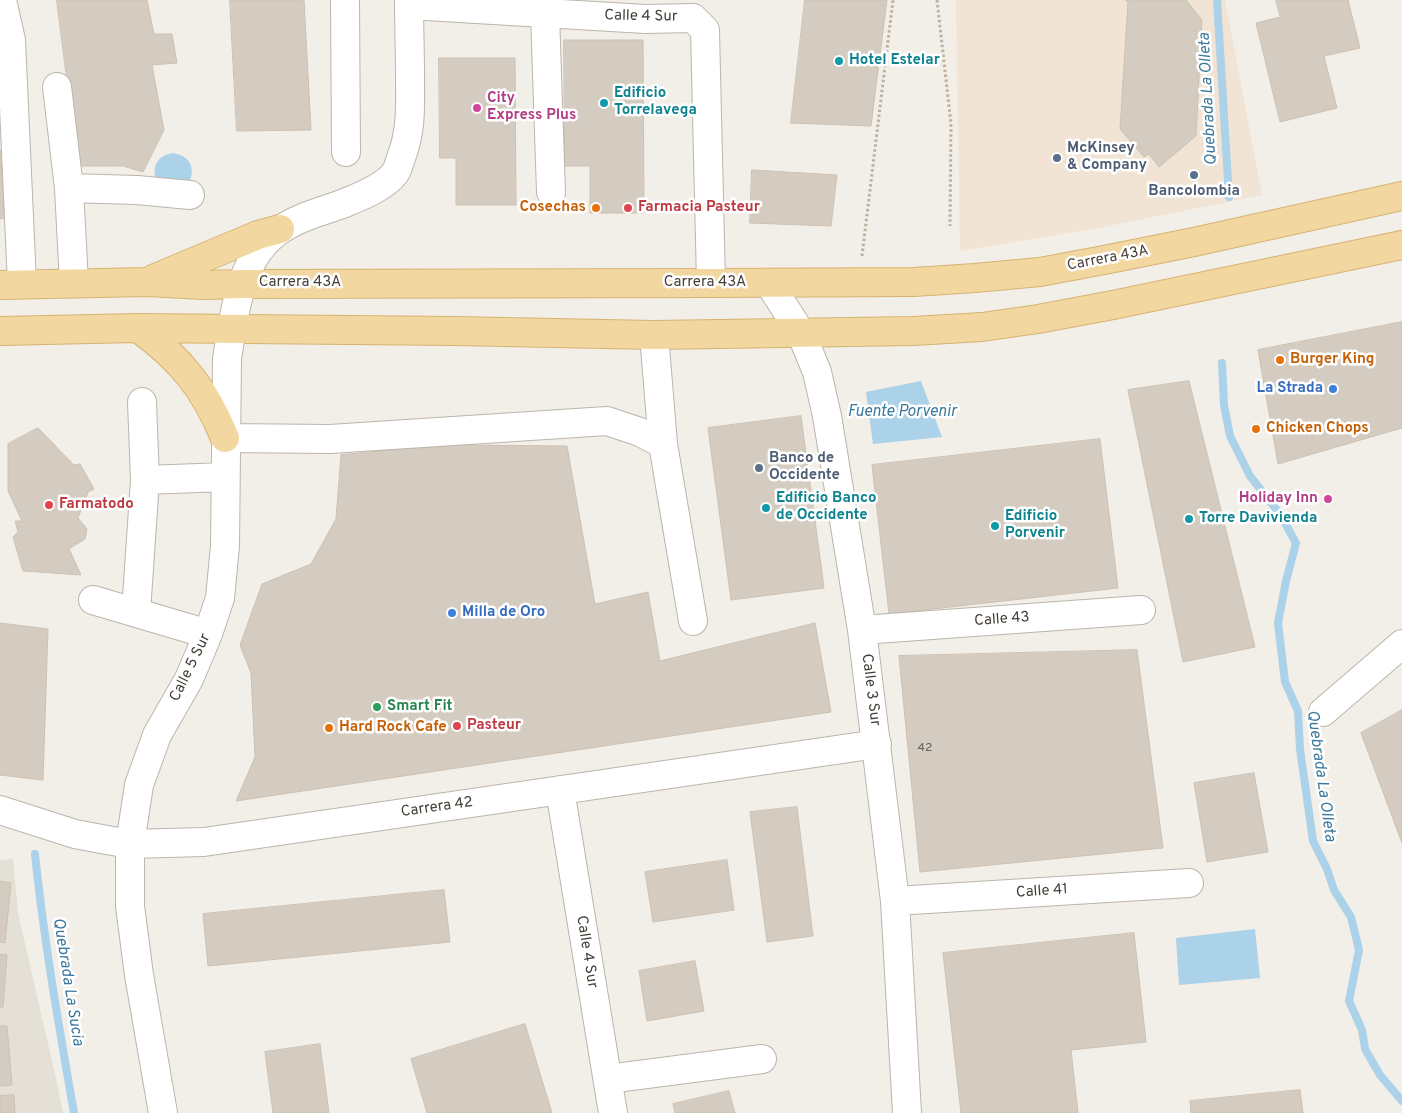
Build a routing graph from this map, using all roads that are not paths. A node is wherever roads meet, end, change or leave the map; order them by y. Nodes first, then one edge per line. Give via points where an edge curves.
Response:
1 (2, 0) edge
2 (345, 0) edge
3 (409, 3) edge
4 (545, 14) junction
5 (57, 87) dead end
6 (346, 152) dead end
7 (69, 188) junction
8 (551, 192) dead end
9 (190, 195) dead end
10 (1402, 196) edge
11 (280, 230) junction
12 (10, 233) edge
13 (1402, 245) edge
14 (147, 282) junction
15 (74, 283) junction
16 (711, 283) junction
17 (769, 283) junction
18 (242, 284) junction
19 (11, 285) edge
20 (138, 328) junction
21 (232, 329) junction
22 (0, 330) edge
23 (801, 333) junction
24 (654, 335) junction
25 (142, 402) dead end
26 (225, 438) junction
27 (663, 444) junction
28 (225, 477) junction
29 (145, 480) junction
30 (94, 600) dead end
31 (1141, 610) dead end
32 (136, 612) junction
33 (693, 621) dead end
34 (862, 630) junction
35 (208, 634) junction
36 (1402, 644) edge
37 (1323, 712) dead end
38 (877, 744) junction
39 (560, 790) junction
40 (0, 810) edge
41 (130, 844) junction
42 (1189, 882) dead end
43 (895, 901) junction
44 (762, 1059) dead end
45 (608, 1079) junction
46 (163, 1113) edge
47 (613, 1113) edge
48 (907, 1113) edge

1 - 12 street via 11,40
2 - 6 street
3 - 4 street, Calle 4 Sur
3 - 11 street, Calle 4 Sur via 410,124 395,173 363,196 305,217
4 - 8 street
4 - 16 street, Calle 4 Sur via 645,19 693,14 705,30
5 - 7 street
7 - 9 street
7 - 15 street
10 - 17 main road, Carrera 43A via 1040,272 914,282
11 - 14 main road
11 - 18 street, Calle 5 Sur via 264,243
12 - 19 street
13 - 23 main road via 1038,319 982,327
14 - 15 main road, Carrera 43A
14 - 18 main road, Carrera 43A
15 - 19 main road, Carrera 43A
16 - 17 main road, Carrera 43A
16 - 18 main road, Carrera 43A
17 - 23 street, Calle 3 Sur
18 - 21 street, Calle 5 Sur
20 - 21 main road
20 - 22 main road
20 - 26 main road via 163,347 191,376 216,416
21 - 24 main road
21 - 26 street, Calle 5 Sur via 227,359
23 - 24 main road
23 - 34 street, Calle 3 Sur via 817,372 827,416
24 - 27 street
25 - 29 street
26 - 27 street via 330,439 607,421
26 - 28 street, Calle 5 Sur
27 - 33 street
28 - 29 street
28 - 35 street, Calle 5 Sur via 225,546 220,598
29 - 32 street
30 - 32 street
31 - 34 street, Calle 43
32 - 35 street
34 - 38 street, Calle 3 Sur
35 - 41 street, Calle 5 Sur via 189,679 157,735 139,785
36 - 37 street
38 - 39 street, Carrera 42
38 - 43 street, Calle 3 Sur
39 - 41 street, Carrera 42 via 204,842
39 - 45 street, Calle 4 Sur
40 - 41 street, Carrera 42 via 75,834
41 - 46 street, Calle 5 Sur via 130,906
42 - 43 street, Calle 41
43 - 48 street, Calle 3 Sur
44 - 45 street
45 - 47 street, Calle 4 Sur

